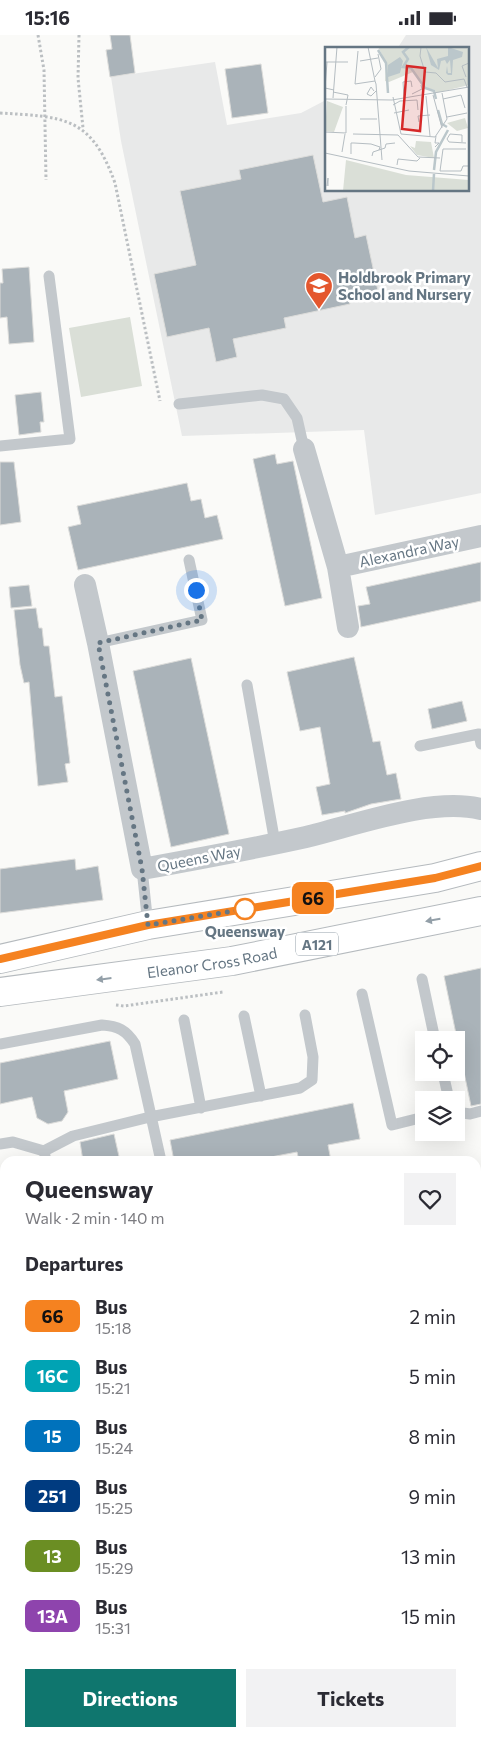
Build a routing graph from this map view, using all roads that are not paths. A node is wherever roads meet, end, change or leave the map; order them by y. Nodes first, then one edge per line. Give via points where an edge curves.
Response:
1 (49, 275) dead end
2 (179, 404) dead end
3 (0, 446) edge
4 (304, 449) joint
5 (481, 535) edge
6 (189, 560) dead end
7 (338, 567) junction
8 (85, 585) dead end
9 (348, 627) dead end
10 (98, 643) junction
11 (247, 685) dead end
12 (481, 744) edge
13 (420, 746) dead end
14 (481, 809) edge
15 (275, 843) junction
16 (481, 866) edge
17 (142, 869) junction
18 (481, 911) edge
19 (148, 925) junction
20 (0, 959) edge
21 (422, 979) dead end
22 (0, 992) edge
23 (362, 995) dead end
24 (305, 1015) dead end
25 (244, 1016) dead end
26 (184, 1020) dead end
27 (433, 1031) edge
28 (0, 1044) edge
29 (261, 1096) junction
30 (201, 1108) junction
31 (481, 1111) edge
32 (465, 1113) edge
33 (150, 1117) junction
34 (415, 1119) edge
35 (0, 1143) edge
36 (45, 1156) edge
37 (160, 1156) edge

1 - 3 lane via 70,439
2 - 4 lane via 262,395 284,399 297,418
4 - 7 street, Alexandra Way
5 - 7 street, Alexandra Way
6 - 10 lane via 202,620
7 - 9 street, Alexandra Way
8 - 10 street, Queens Way
10 - 17 street, Queens Way
11 - 15 lane
12 - 13 lane via 479,734
14 - 15 street, Queens Way via 447,806 398,814
15 - 17 street, Queens Way
16 - 19 main road via 435,878
17 - 19 lane
18 -> 22 main road, Eleanor Cross Road / A121 via 232,961
19 - 20 main road
21 - 27 lane
23 - 34 lane via 392,1125
24 - 29 lane via 313,1057 312,1080 300,1088
25 - 29 lane
26 - 30 lane
28 - 33 lane via 115,1025 125,1030 135,1044
29 - 30 lane
30 - 33 lane
31 - 32 lane
33 - 36 lane via 73,1136
33 - 37 lane
35 - 36 lane via 13,1142

